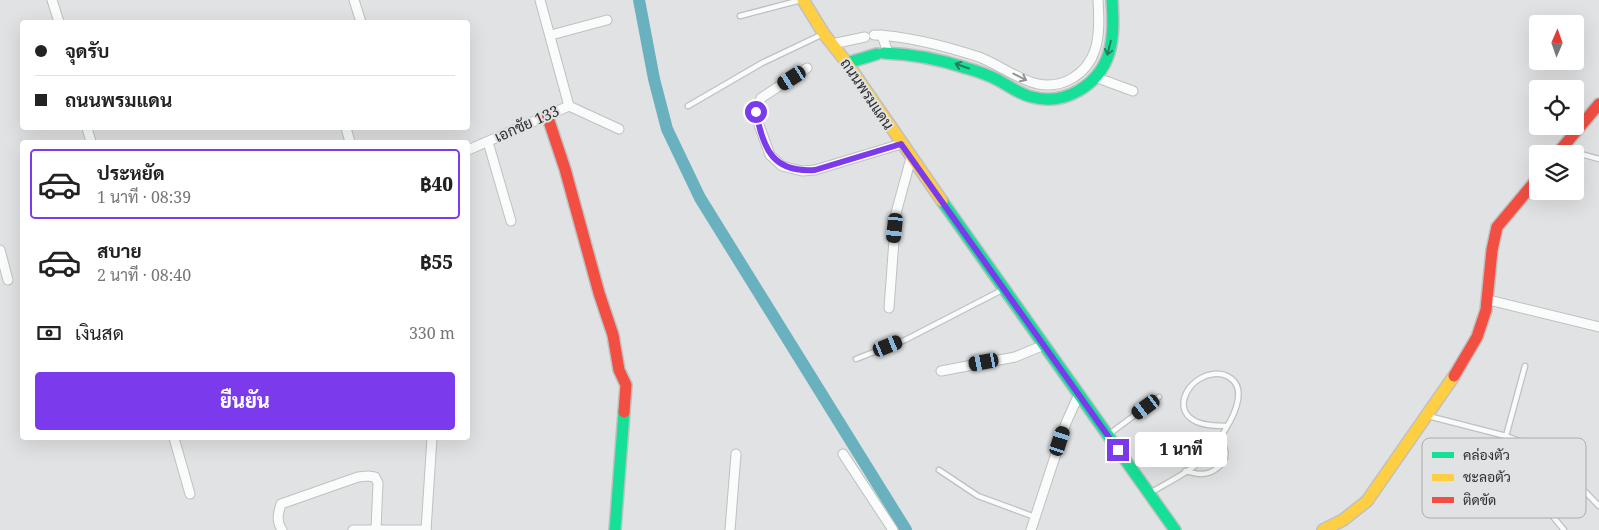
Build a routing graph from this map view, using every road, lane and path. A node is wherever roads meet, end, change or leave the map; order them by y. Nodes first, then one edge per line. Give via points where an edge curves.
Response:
1 (52, 0) edge
2 (354, 0) edge
3 (540, 0) edge
4 (803, 0) edge
5 (1098, 0) edge
6 (1112, 0) edge
7 (740, 16) dead end
8 (57, 20) edge
9 (360, 20) edge
10 (607, 20) dead end
11 (824, 34) junction
12 (551, 35) junction
13 (874, 35) junction
14 (832, 44) junction
15 (883, 53) junction
16 (847, 63) junction
17 (992, 63) junction
18 (808, 68) dead end
19 (988, 76) junction
20 (1095, 78) junction
21 (1133, 91) dead end
22 (1599, 104) edge
23 (569, 106) junction
24 (688, 106) dead end
25 (547, 115) junction
26 (619, 129) dead end
27 (488, 142) junction
28 (901, 144) junction
29 (1565, 145) edge
30 (470, 149) edge
31 (1584, 156) edge
32 (911, 158) junction
33 (1599, 159) edge
34 (1529, 189) edge
35 (511, 220) dead end
36 (0, 250) edge
37 (8, 280) dead end
38 (1004, 289) junction
39 (1488, 300) junction
40 (889, 308) dead end
41 (1599, 326) edge
42 (1044, 345) junction
43 (856, 359) dead end
44 (1525, 366) dead end
45 (941, 371) dead end
46 (1079, 394) junction
47 (1159, 397) dead end
48 (1426, 415) junction
49 (1227, 426) junction
50 (1108, 435) junction
51 (1506, 436) junction
52 (1220, 438) junction
53 (1511, 438) edge
54 (175, 440) edge
55 (432, 440) edge
56 (736, 454) dead end
57 (843, 454) dead end
58 (939, 470) dead end
59 (1185, 471) junction
60 (1149, 493) junction
61 (1586, 493) edge
62 (190, 494) dead end
63 (1599, 506) edge
64 (1035, 517) junction
65 (1554, 518) edge
66 (376, 529) edge
67 (282, 530) edge
68 (353, 530) edge
69 (426, 530) edge
70 (615, 530) edge
71 (730, 530) edge
72 (893, 530) edge
73 (1030, 530) edge
74 (1174, 530) edge
75 (1323, 530) edge
76 (1564, 530) edge

1 - 8 street
2 - 9 street
3 - 12 street, เอกชัย 133
4 - 7 lane
4 - 11 street, ถนนพรมแดน
17 -> 5 street via 1037,84 1061,84 1073,79 1083,71 1095,50
6 -> 20 street via 1112,39 1108,55
10 - 12 street
11 - 14 street, ถนนพรมแดน
11 - 24 lane via 762,63
12 - 23 street, เอกชัย 133
13 - 14 street
13 - 15 street
13 - 17 street via 902,37 957,50
14 - 16 street, ถนนพรมแดน
15 - 16 street
19 -> 15 street via 954,64 895,52
16 - 28 street, ถนนพรมแดน
17 - 19 street
18 - 28 street via 761,98 756,112 770,155 782,166 802,171 815,170
19 - 20 street via 1034,98 1050,100 1080,91
20 - 21 street
22 - 29 street
23 - 25 street, เอกชัย 133
23 - 26 street
25 - 27 street, เอกชัย 133
25 - 70 street via 613,335 619,370 626,385
27 - 30 street, เอกชัย 133
27 - 35 street
28 - 32 street, ถนนพรมแดน
31 - 33 lane
32 - 38 street, ถนนพรมแดน
32 - 40 street via 896,213
34 - 39 street via 1497,227
36 - 37 street
38 - 42 street, ถนนพรมแดน
38 - 43 lane via 905,340
39 - 41 street
39 - 48 street via 1477,337
42 - 45 street via 1015,357
42 - 46 street, ถนนพรมแดน
44 - 51 lane
46 - 50 street, ถนนพรมแดน
46 - 64 street via 1066,422
47 - 50 lane
48 - 51 lane
48 - 75 street via 1367,501 1343,520
49 - 49 lane via 1196,422 1187,414 1183,406 1187,389 1204,377 1217,374 1236,383 1237,407
49 - 52 lane
50 - 60 street, ถนนพรมแดน
51 - 53 lane
52 - 59 lane via 1203,458
52 - 59 lane via 1225,448 1224,463 1209,473
54 - 62 street
55 - 69 street
56 - 71 street
57 - 72 street
58 - 64 lane via 978,496
59 - 60 lane
60 - 74 street, ถนนพรมแดน
61 - 63 lane
64 - 73 street
65 - 76 lane
66 - 67 street via 378,483 375,477 368,476 281,504 278,525
66 - 68 street
66 - 69 street

